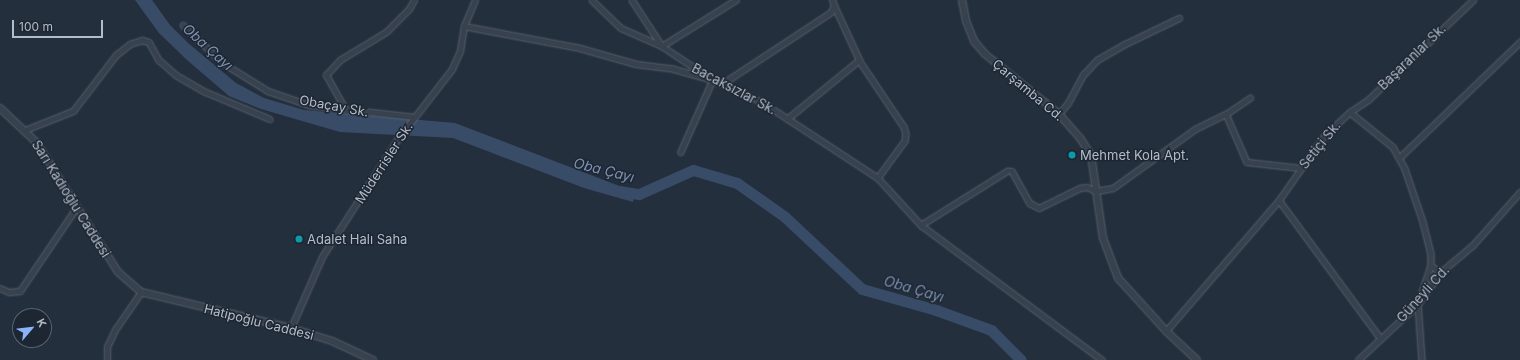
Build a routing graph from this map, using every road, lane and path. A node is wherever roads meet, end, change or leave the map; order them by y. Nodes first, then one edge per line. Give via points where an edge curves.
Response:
1 (414, 0) edge
2 (475, 0) edge
3 (592, 0) edge
4 (632, 0) edge
5 (736, 0) edge
6 (832, 0) edge
7 (962, 0) edge
8 (1473, 0) edge
9 (834, 6) junction
10 (1179, 18) dead end
11 (183, 25) dead end
12 (464, 26) junction
13 (1520, 42) edge
14 (662, 46) junction
15 (859, 60) junction
16 (713, 80) junction
17 (722, 84) junction
18 (1250, 98) dead end
19 (0, 108) edge
20 (346, 111) junction
21 (1350, 112) junction
22 (1059, 114) junction
23 (1226, 114) junction
24 (414, 117) junction
25 (787, 118) junction
26 (270, 119) dead end
27 (25, 130) junction
28 (681, 152) dead end
29 (1399, 158) junction
30 (1301, 168) junction
31 (878, 178) junction
32 (1096, 191) junction
33 (1520, 192) edge
34 (1280, 200) junction
35 (76, 208) junction
36 (921, 225) junction
37 (1431, 266) junction
38 (1441, 272) junction
39 (0, 288) edge
40 (141, 292) junction
41 (1418, 304) junction
42 (291, 328) junction
43 (1166, 331) junction
44 (1382, 339) junction
45 (108, 360) edge
46 (373, 360) edge
47 (1102, 360) edge
48 (1197, 360) edge
49 (1358, 360) edge
50 (1422, 360) edge

1 - 20 street via 409,9 386,32 340,60 326,75
2 - 12 street, Müderrisler Sk.
3 - 14 street, Bacaksızlar Sk. via 621,28
4 - 14 street
5 - 14 street
6 - 9 street
7 - 22 street, Çarşamba Cd. via 966,21 974,41 985,54
8 - 21 street, Başaranlar Sk. via 1368,100
9 - 15 street
9 - 17 street via 831,12
10 - 22 street via 1097,60 1083,75
11 - 20 street, Obaçay Sk. via 223,63 268,91 309,105
12 - 16 street via 580,48 636,64 674,69
12 - 24 street, Müderrisler Sk. via 460,52 452,69
13 - 29 street
14 - 16 street, Bacaksızlar Sk.
15 - 25 street
15 - 31 street via 904,127 906,134 905,141
16 - 17 street, Bacaksızlar Sk.
16 - 28 street
17 - 25 street, Bacaksızlar Sk. via 762,102
18 - 23 street
19 - 27 street, Sarı Kadıoğlu Caddesi
20 - 24 street, Obaçay Sk.
21 - 29 street, Setiçi Sk. via 1393,147
21 - 30 street, Setiçi Sk. via 1324,136
22 - 32 street, Çarşamba Cd. via 1091,155
23 - 30 street via 1247,162
23 - 32 street via 1195,129 1113,188
24 - 42 street, Müderrisler Sk. via 322,257
25 - 31 street, Bacaksızlar Sk.
26 - 27 street via 206,92 176,75 160,60 149,42 142,40 130,44 116,55 73,111
27 - 35 street, Sarı Kadıoğlu Caddesi via 37,143
29 - 37 street, Setiçi Sk. via 1423,222 1431,253
30 - 34 street, Setiçi Sk.
31 - 36 street, Bacaksızlar Sk.
32 - 36 street via 1087,187 1080,188 1039,208 1030,203 1012,171 1007,171
32 - 43 street, Çarşamba Cd. via 1103,238 1118,278
33 - 38 street, Güneyli Cd. via 1473,245
34 - 43 street, Setiçi Sk.
34 - 44 street
35 - 39 street via 20,291 9,292
35 - 40 street, Sarı Kadıoğlu Caddesi via 118,272
36 - 47 street, Bacaksızlar Sk.
37 - 38 street
37 - 41 street, Setiçi Sk.
38 - 41 street, Güneyli Cd.
40 - 42 street, Hatipoğlu Caddesi
40 - 45 street via 115,330 107,347
41 - 44 street, Güneyli Cd.
41 - 50 street
42 - 46 street, Hatipoğlu Caddesi via 332,341
43 - 48 street, Çarşamba Cd.
44 - 49 street, Güneyli Cd.

